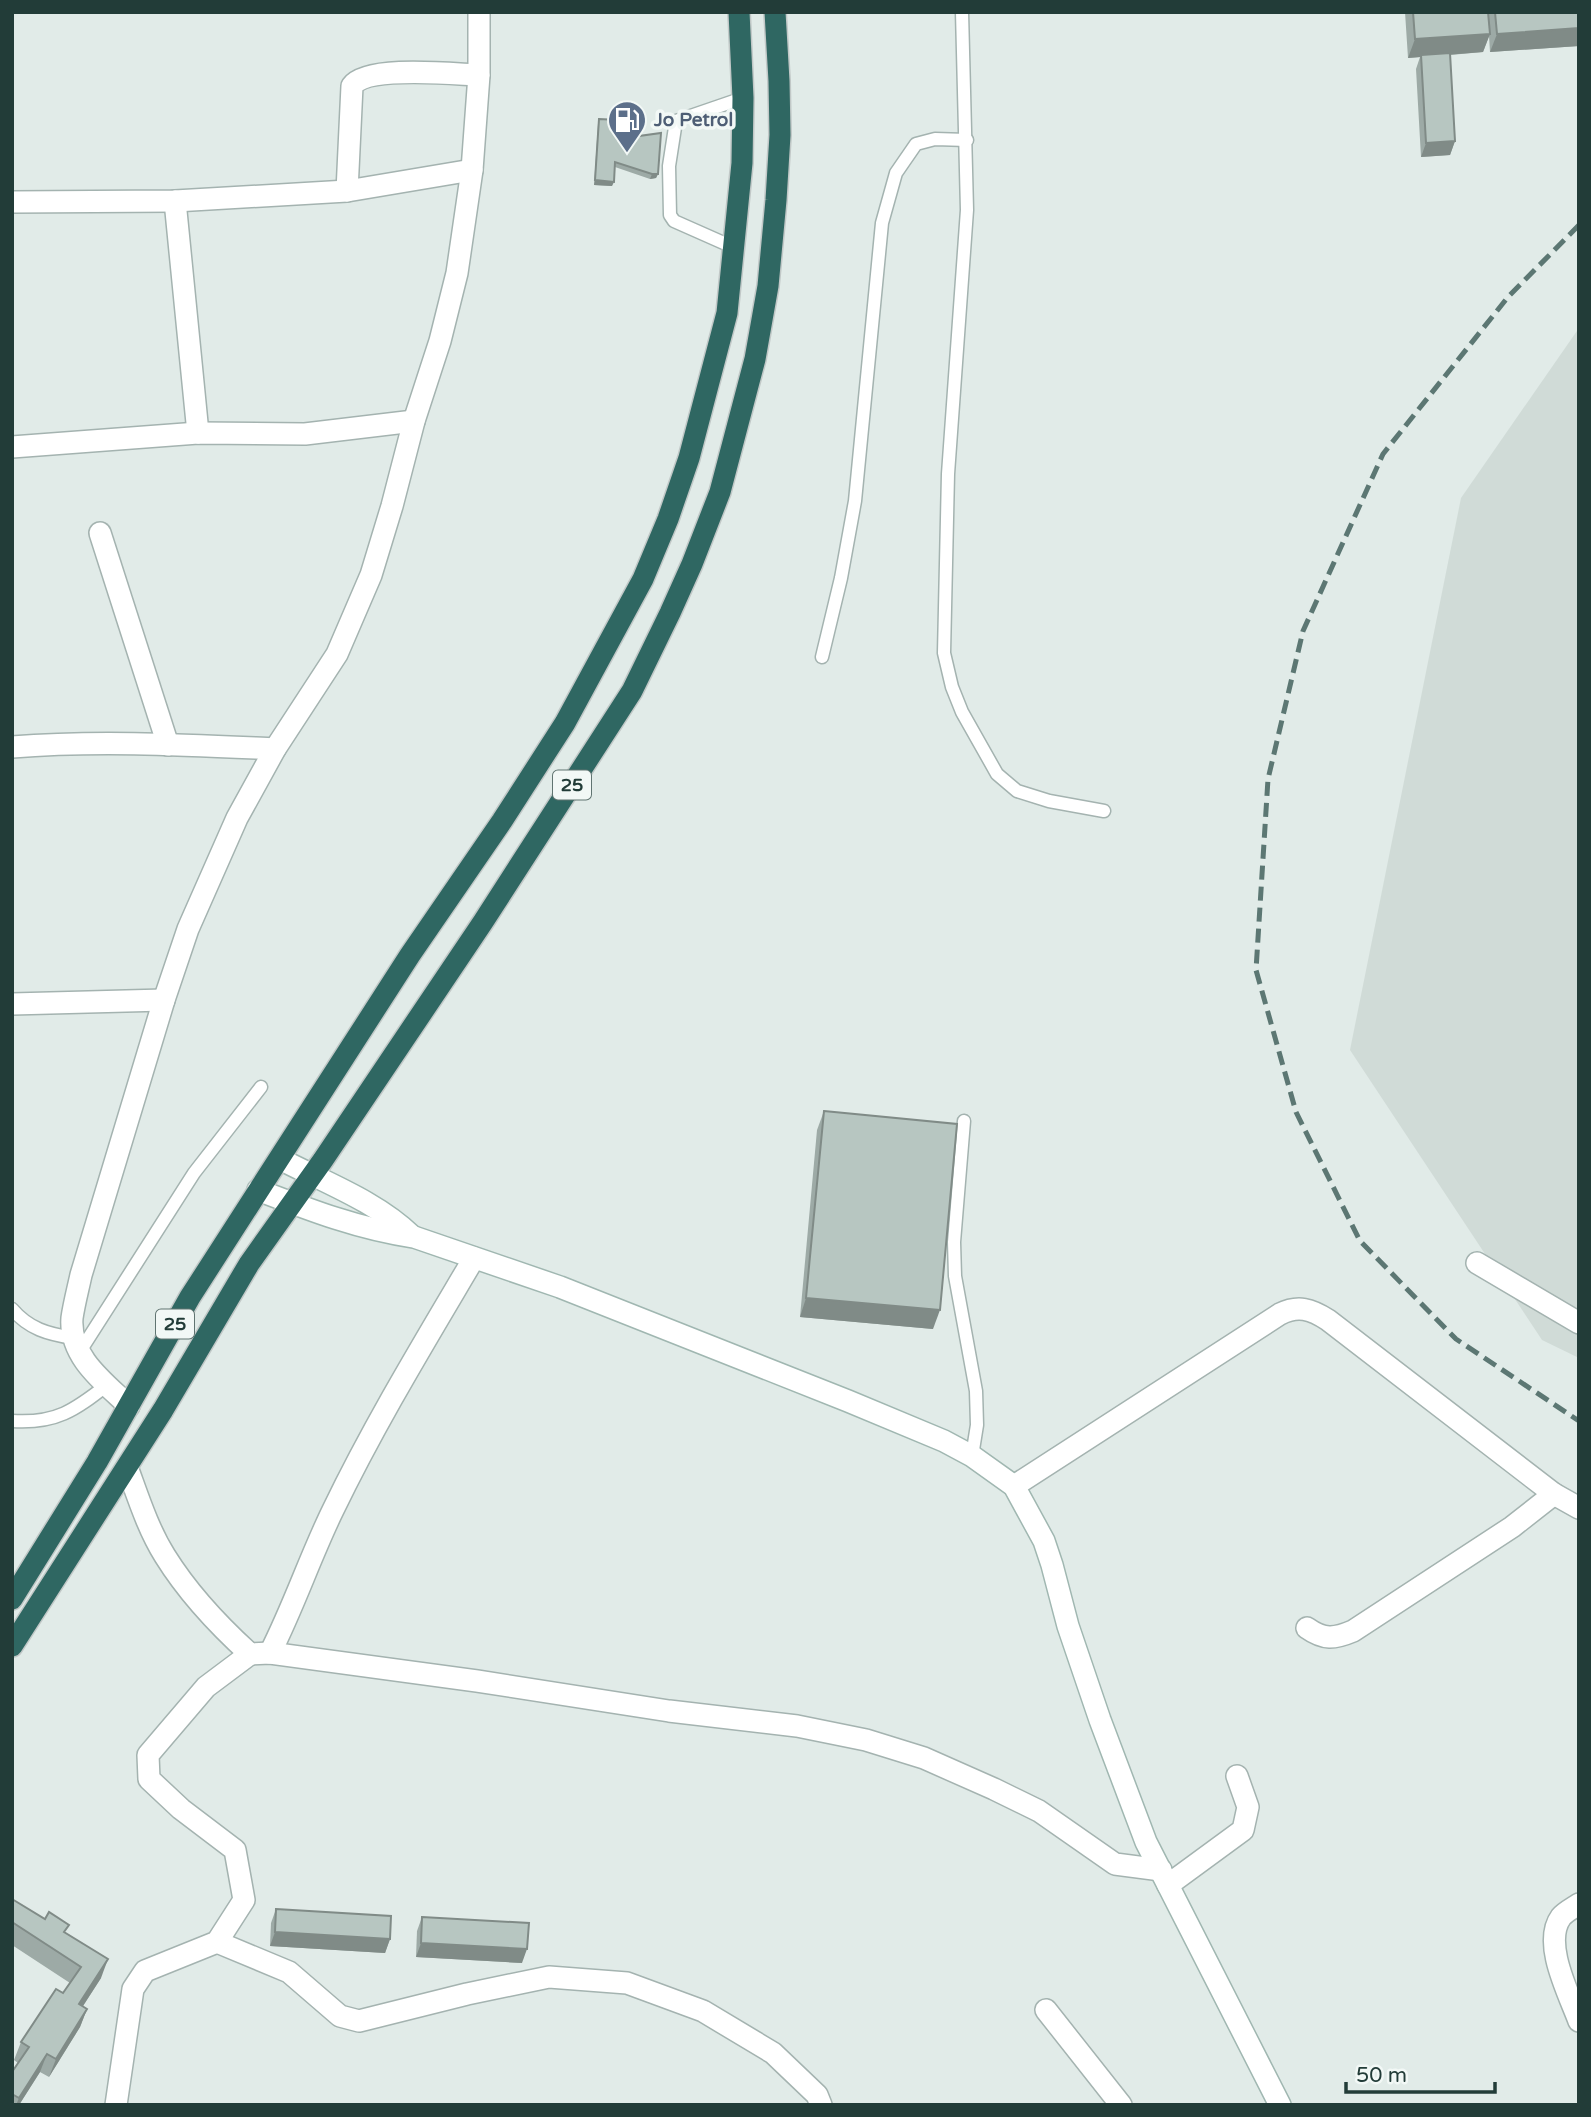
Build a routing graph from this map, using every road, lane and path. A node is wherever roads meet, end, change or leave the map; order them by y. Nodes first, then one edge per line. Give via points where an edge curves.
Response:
1 (479, 12) edge
2 (739, 12) edge
3 (775, 12) edge
4 (962, 12) edge
5 (479, 75) junction
6 (743, 98) junction
7 (967, 140) junction
8 (472, 170) junction
9 (347, 191) junction
10 (176, 201) junction
11 (12, 202) edge
12 (735, 248) junction
13 (414, 421) junction
14 (198, 433) junction
15 (12, 447) edge
16 (100, 533) dead end
17 (822, 657) dead end
18 (168, 744) junction
19 (12, 747) edge
20 (275, 749) junction
21 (1104, 811) dead end
22 (164, 1000) junction
23 (12, 1004) edge
24 (261, 1087) dead end
25 (964, 1121) dead end
26 (280, 1159) junction
27 (312, 1175) junction
28 (258, 1190) junction
29 (291, 1202) junction
30 (414, 1237) junction
31 (474, 1258) junction
32 (1477, 1263) dead end
33 (12, 1308) edge
34 (1579, 1322) edge
35 (76, 1346) junction
36 (107, 1385) junction
37 (129, 1406) junction
38 (12, 1421) edge
39 (972, 1456) junction
40 (127, 1467) junction
41 (1014, 1486) junction
42 (1554, 1494) junction
43 (1579, 1508) edge
44 (12, 1599) edge
45 (1307, 1628) dead end
46 (12, 1646) edge
47 (260, 1653) junction
48 (1237, 1776) dead end
49 (1164, 1877) junction
50 (1579, 1904) edge
51 (217, 1942) junction
52 (1046, 2010) dead end
53 (1579, 2021) edge
54 (116, 2105) edge
55 (821, 2105) edge
56 (1121, 2105) edge
57 (1280, 2105) edge

1 - 5 street
2 - 6 highway, 25
3 - 27 highway, 25 via 780,135 768,286 739,423 720,492 692,564 632,691
4 - 7 lane
5 - 8 street
5 - 9 street via 378,74 356,81 352,86
6 - 12 highway, 25
6 - 12 lane via 676,121 669,166 674,221
7 - 17 lane via 916,144 896,173 882,223 855,500
7 - 21 lane via 967,210 948,474 944,653 962,712 997,774 1017,791
8 - 9 street
8 - 13 street via 457,274
9 - 10 street
10 - 11 street
10 - 14 street
12 - 26 highway, 25 via 727,313 690,458 643,579 565,723
13 - 14 street via 305,434
13 - 20 street via 378,552 352,621 337,654
14 - 15 street
16 - 18 street
18 - 19 street
18 - 20 street
20 - 22 street via 237,818 188,929
22 - 23 street
22 - 35 street via 81,1275 72,1318
24 - 35 lane via 194,1174
25 - 39 lane via 954,1242 976,1391
26 - 27 street
26 - 28 highway, 25
27 - 29 highway, 25
27 - 30 street via 383,1213
28 - 29 street
28 - 37 highway, 25 via 190,1297
29 - 30 street via 339,1221
29 - 40 highway, 25
30 - 31 street
31 - 39 street via 779,1373
31 - 47 street via 401,1378 333,1509 289,1616
32 - 34 street
33 - 35 lane via 22,1320
35 - 36 street
36 - 37 street
36 - 38 lane via 74,1411 42,1420
37 - 44 highway, 25
39 - 41 street
40 - 46 highway, 25
40 - 47 street via 164,1556 215,1622
41 - 42 street via 1280,1314 1298,1308 1315,1311 1328,1320
41 - 49 street via 1044,1541 1100,1720
42 - 43 street
42 - 45 street via 1512,1527 1353,1631 1337,1638 1321,1637
47 - 49 street via 797,1726 866,1740 924,1758 1006,1794 1039,1811 1115,1864
47 - 51 street via 206,1687 148,1755 149,1779 235,1850 244,1900
48 - 49 street via 1248,1807 1243,1830
49 - 57 street
50 - 53 street via 1562,1915 1554,1929 1557,1963
51 - 54 street via 145,1970 133,1989
51 - 55 street via 289,1972 340,2016 359,2021 549,1977 627,1983 703,2011 773,2053 817,2095
52 - 56 street

